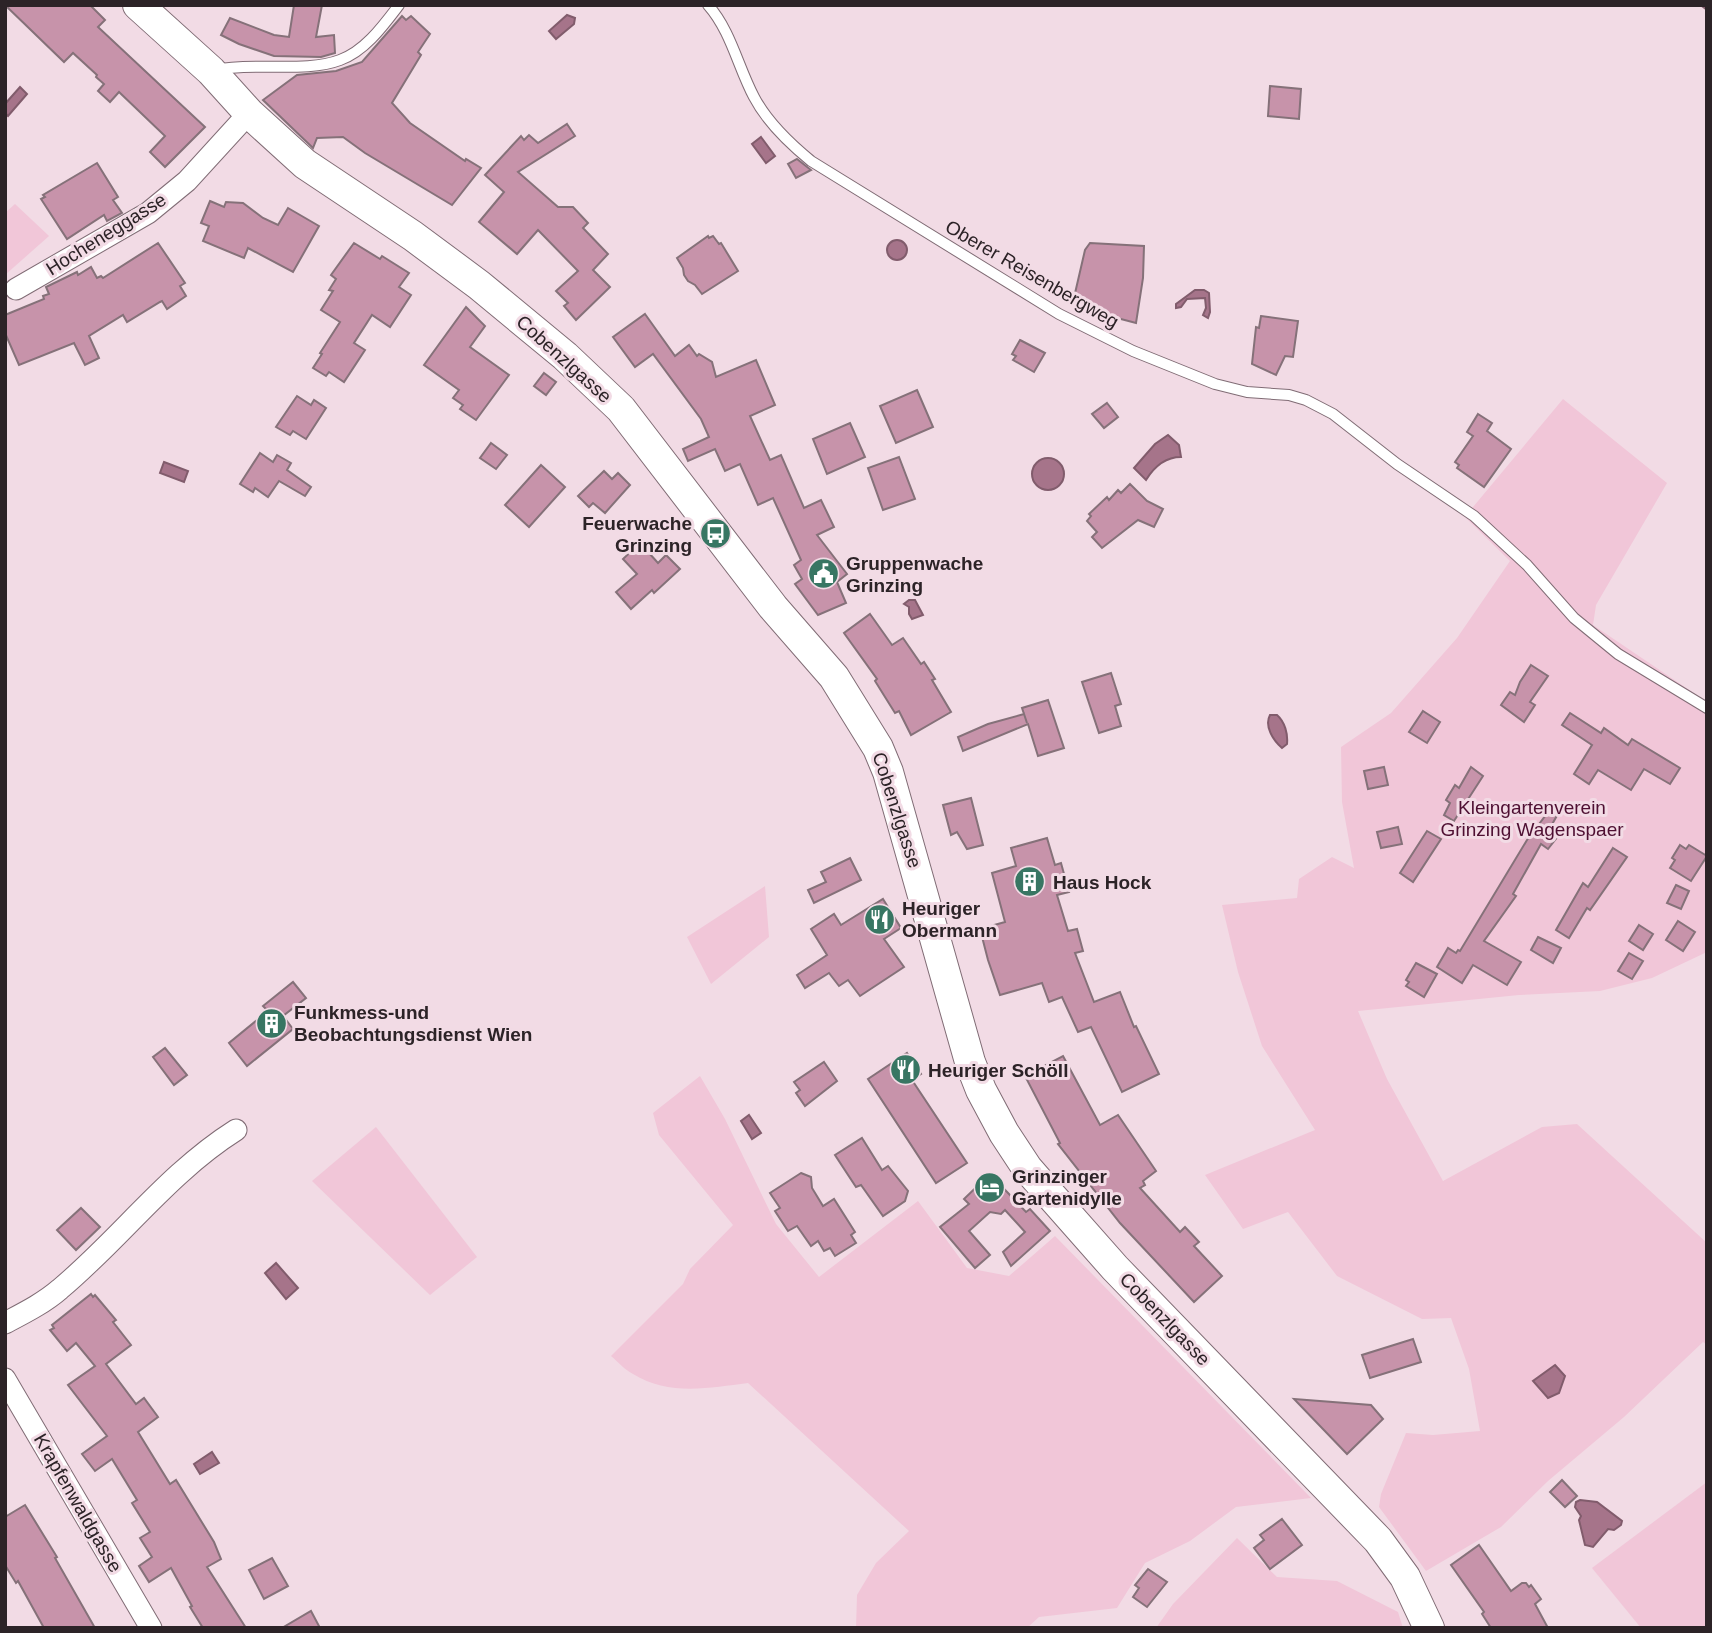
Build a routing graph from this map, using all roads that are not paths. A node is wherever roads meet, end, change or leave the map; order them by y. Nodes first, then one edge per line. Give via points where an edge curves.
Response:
1 (138, 5) edge
2 (399, 5) edge
3 (708, 5) edge
4 (211, 71) junction
5 (249, 113) junction
6 (16, 289) dead end
7 (1707, 708) edge
8 (236, 1130) dead end
9 (5, 1323) edge
10 (5, 1379) edge
11 (151, 1628) edge
12 (1429, 1628) edge

1 - 4 street, Cobenzlgasse
2 - 4 lane via 378,32 339,61
3 - 7 lane, Oberer Reisenbergweg via 726,32 765,115 811,161 1059,314 1133,351 1215,384 1289,395 1333,414 1396,464 1474,516 1527,565 1574,618 1618,654
4 - 5 street, Cobenzlgasse
5 - 6 street, Hocheneggasse via 187,181 148,213
5 - 12 street, Cobenzlgasse via 305,164 479,285 621,409 766,598 818,657 853,705 888,772 970,1062 1013,1148 1115,1268 1378,1540 1405,1577
8 - 9 street via 161,1190 61,1289
10 - 11 street, Krapfenwaldgasse

